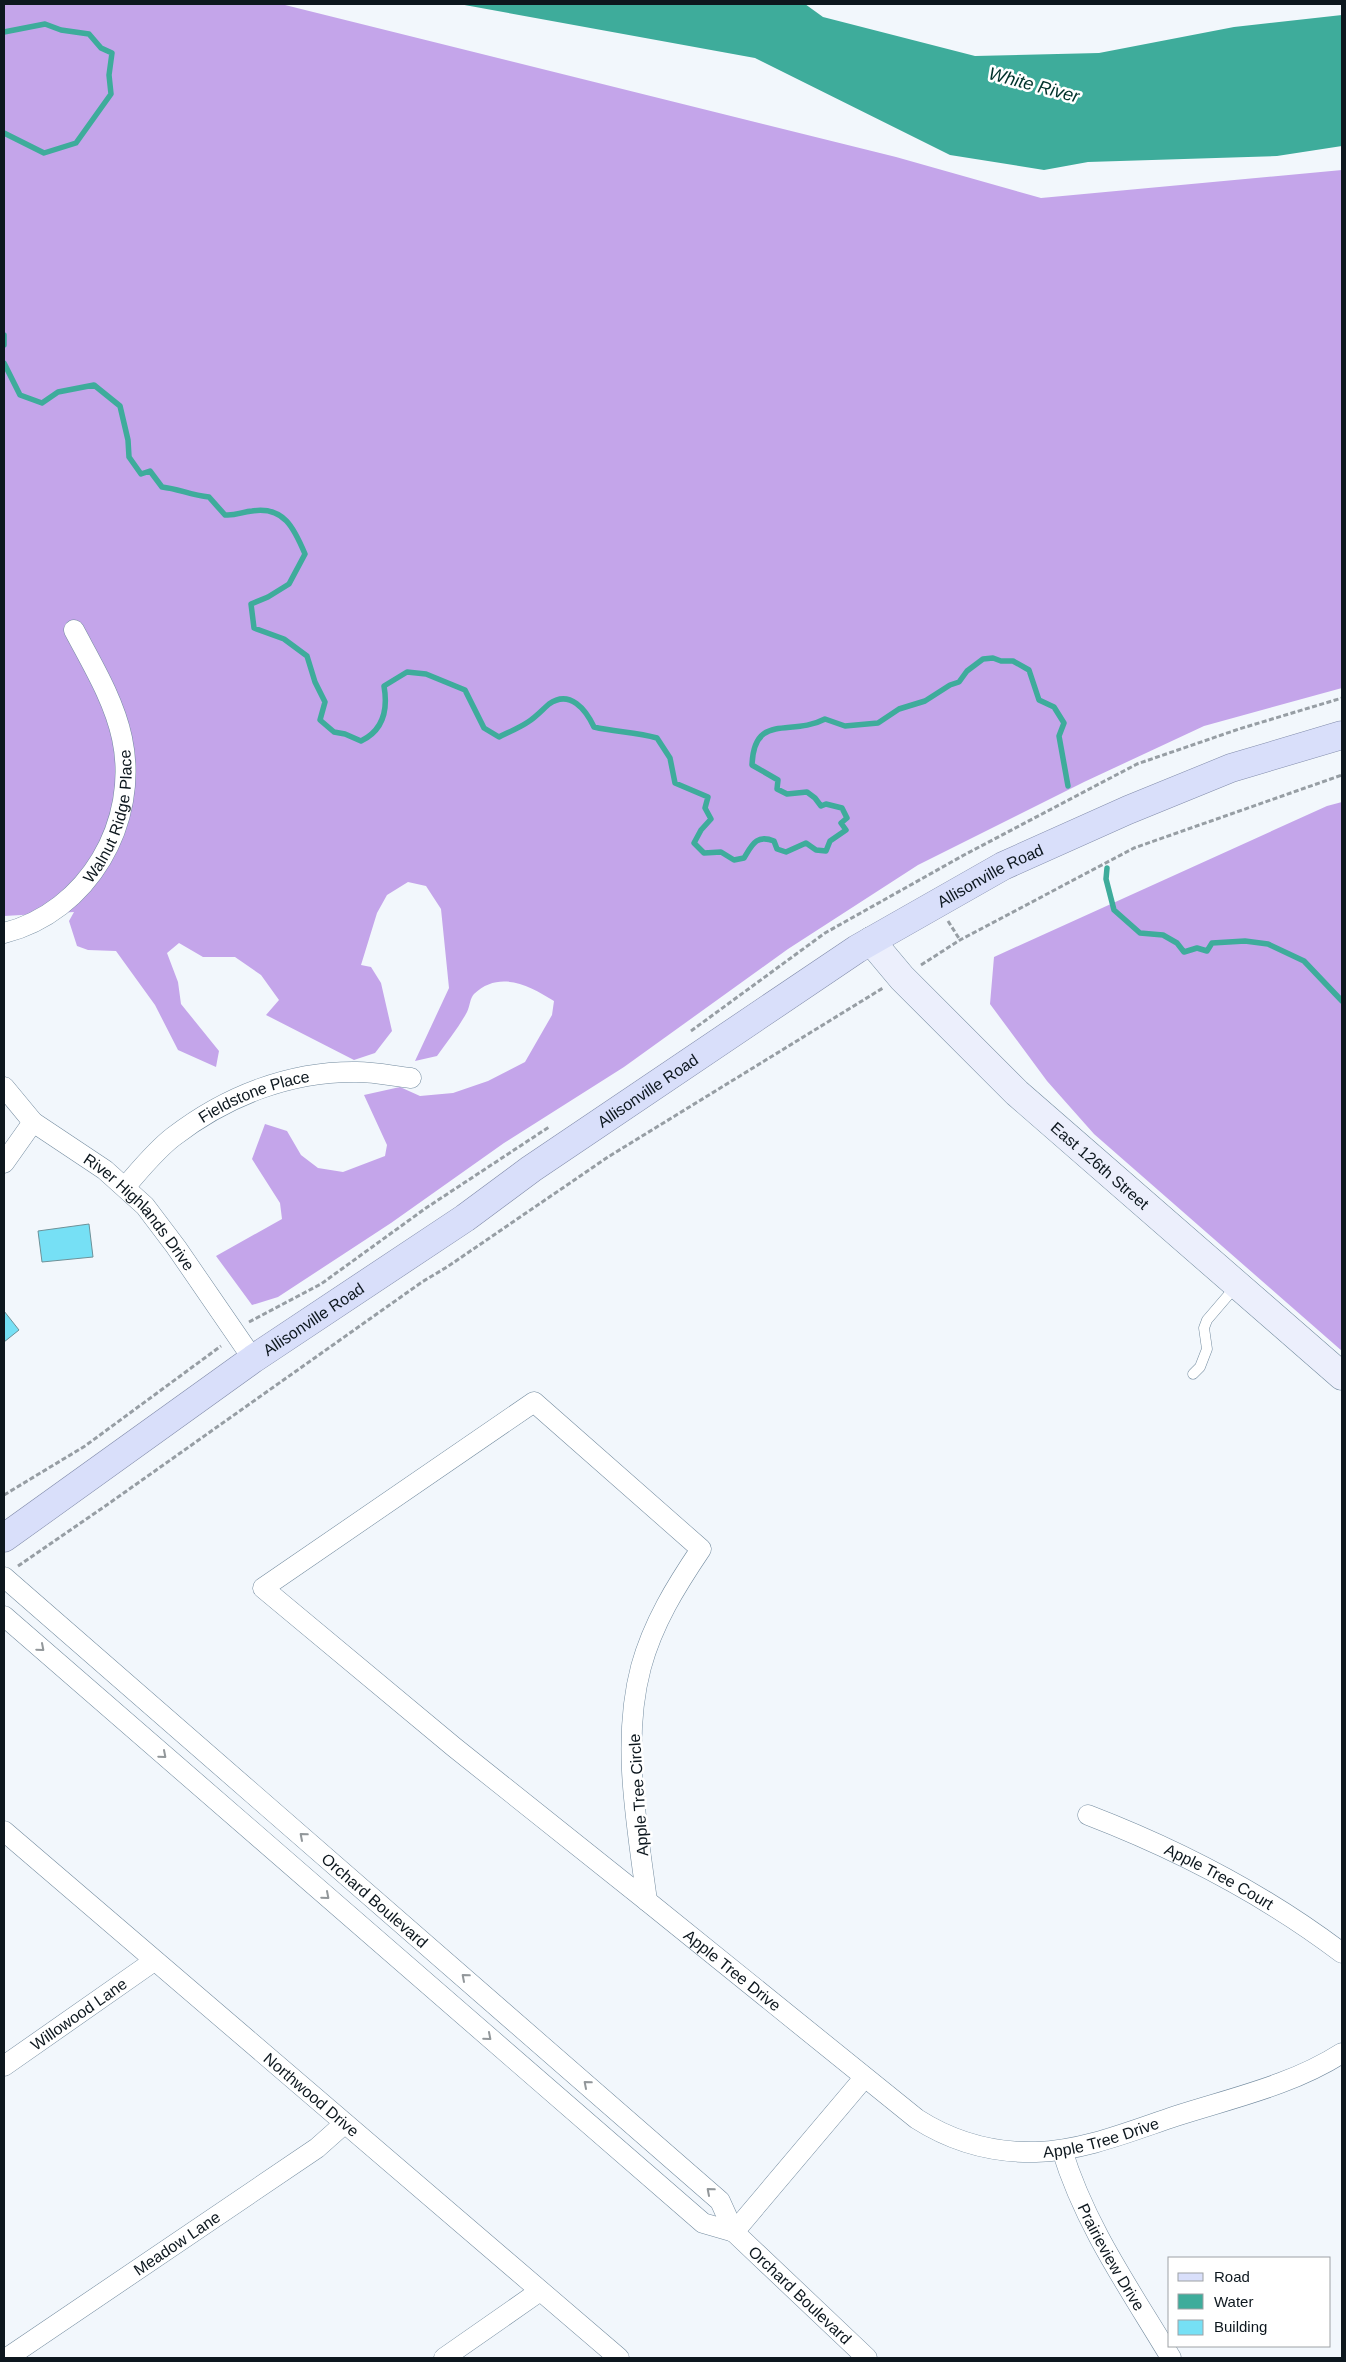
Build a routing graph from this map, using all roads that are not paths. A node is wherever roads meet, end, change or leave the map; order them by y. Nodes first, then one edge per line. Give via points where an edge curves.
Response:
1 (74, 630) dead end
2 (1342, 735) edge
3 (4, 933) edge
4 (871, 942) junction
5 (411, 1078) dead end
6 (4, 1087) edge
7 (33, 1122) junction
8 (4, 1163) edge
9 (125, 1187) junction
10 (1238, 1285) junction
11 (252, 1359) junction
12 (1193, 1374) dead end
13 (1342, 1376) edge
14 (4, 1538) edge
15 (8, 1573) edge
16 (4, 1616) edge
17 (1088, 1815) dead end
18 (4, 1831) edge
19 (647, 1901) junction
20 (1342, 1953) edge
21 (154, 1961) junction
22 (1342, 2053) edge
23 (4, 2066) edge
24 (864, 2078) junction
25 (344, 2124) junction
26 (1062, 2150) junction
27 (734, 2232) junction
28 (540, 2291) junction
29 (865, 2357) edge
30 (7, 2358) edge
31 (444, 2358) edge
32 (619, 2358) edge
33 (1171, 2358) edge

1 - 3 street, Walnut Ridge Place via 113,709 122,737 126,767 114,835 101,862 70,899 54,911
2 - 4 main road, Allisonville Road via 1231,768 1128,810 1003,866
4 - 10 main road, East 126th Street via 902,978 1017,1093
4 - 11 main road, Allisonville Road via 836,961 530,1169 465,1218
5 - 9 street, Fieldstone Place via 358,1072 320,1073 282,1080 251,1091 173,1137
6 - 7 street, River Highlands Drive
7 - 8 street
7 - 9 street, River Highlands Drive
9 - 11 street, River Highlands Drive via 159,1224
10 - 12 lane via 1207,1320 1204,1328 1207,1349
10 - 13 main road, East 126th Street
11 - 14 main road, Allisonville Road
27 -> 15 street, Orchard Boulevard via 720,2201
16 -> 27 street, Orchard Boulevard via 703,2223
17 - 20 street, Apple Tree Court via 1160,1844 1225,1876
18 - 21 street, Northwood Drive
19 - 19 street, Apple Tree Circle via 634,1781 632,1738 635,1703 641,1668 662,1612 701,1548 534,1402 262,1588
19 - 24 street, Apple Tree Drive
21 - 23 street, Willowood Lane
21 - 25 street, Northwood Drive
22 - 26 street, Apple Tree Drive via 1283,2082
24 - 26 street, Apple Tree Drive via 917,2119 958,2139 1005,2151
24 - 27 street
25 - 28 street, Northwood Drive
25 - 30 street, Meadow Lane via 317,2148
26 - 33 street, Prairieview Drive via 1090,2221
27 - 29 street, Orchard Boulevard
28 - 31 street
28 - 32 street, Northwood Drive

